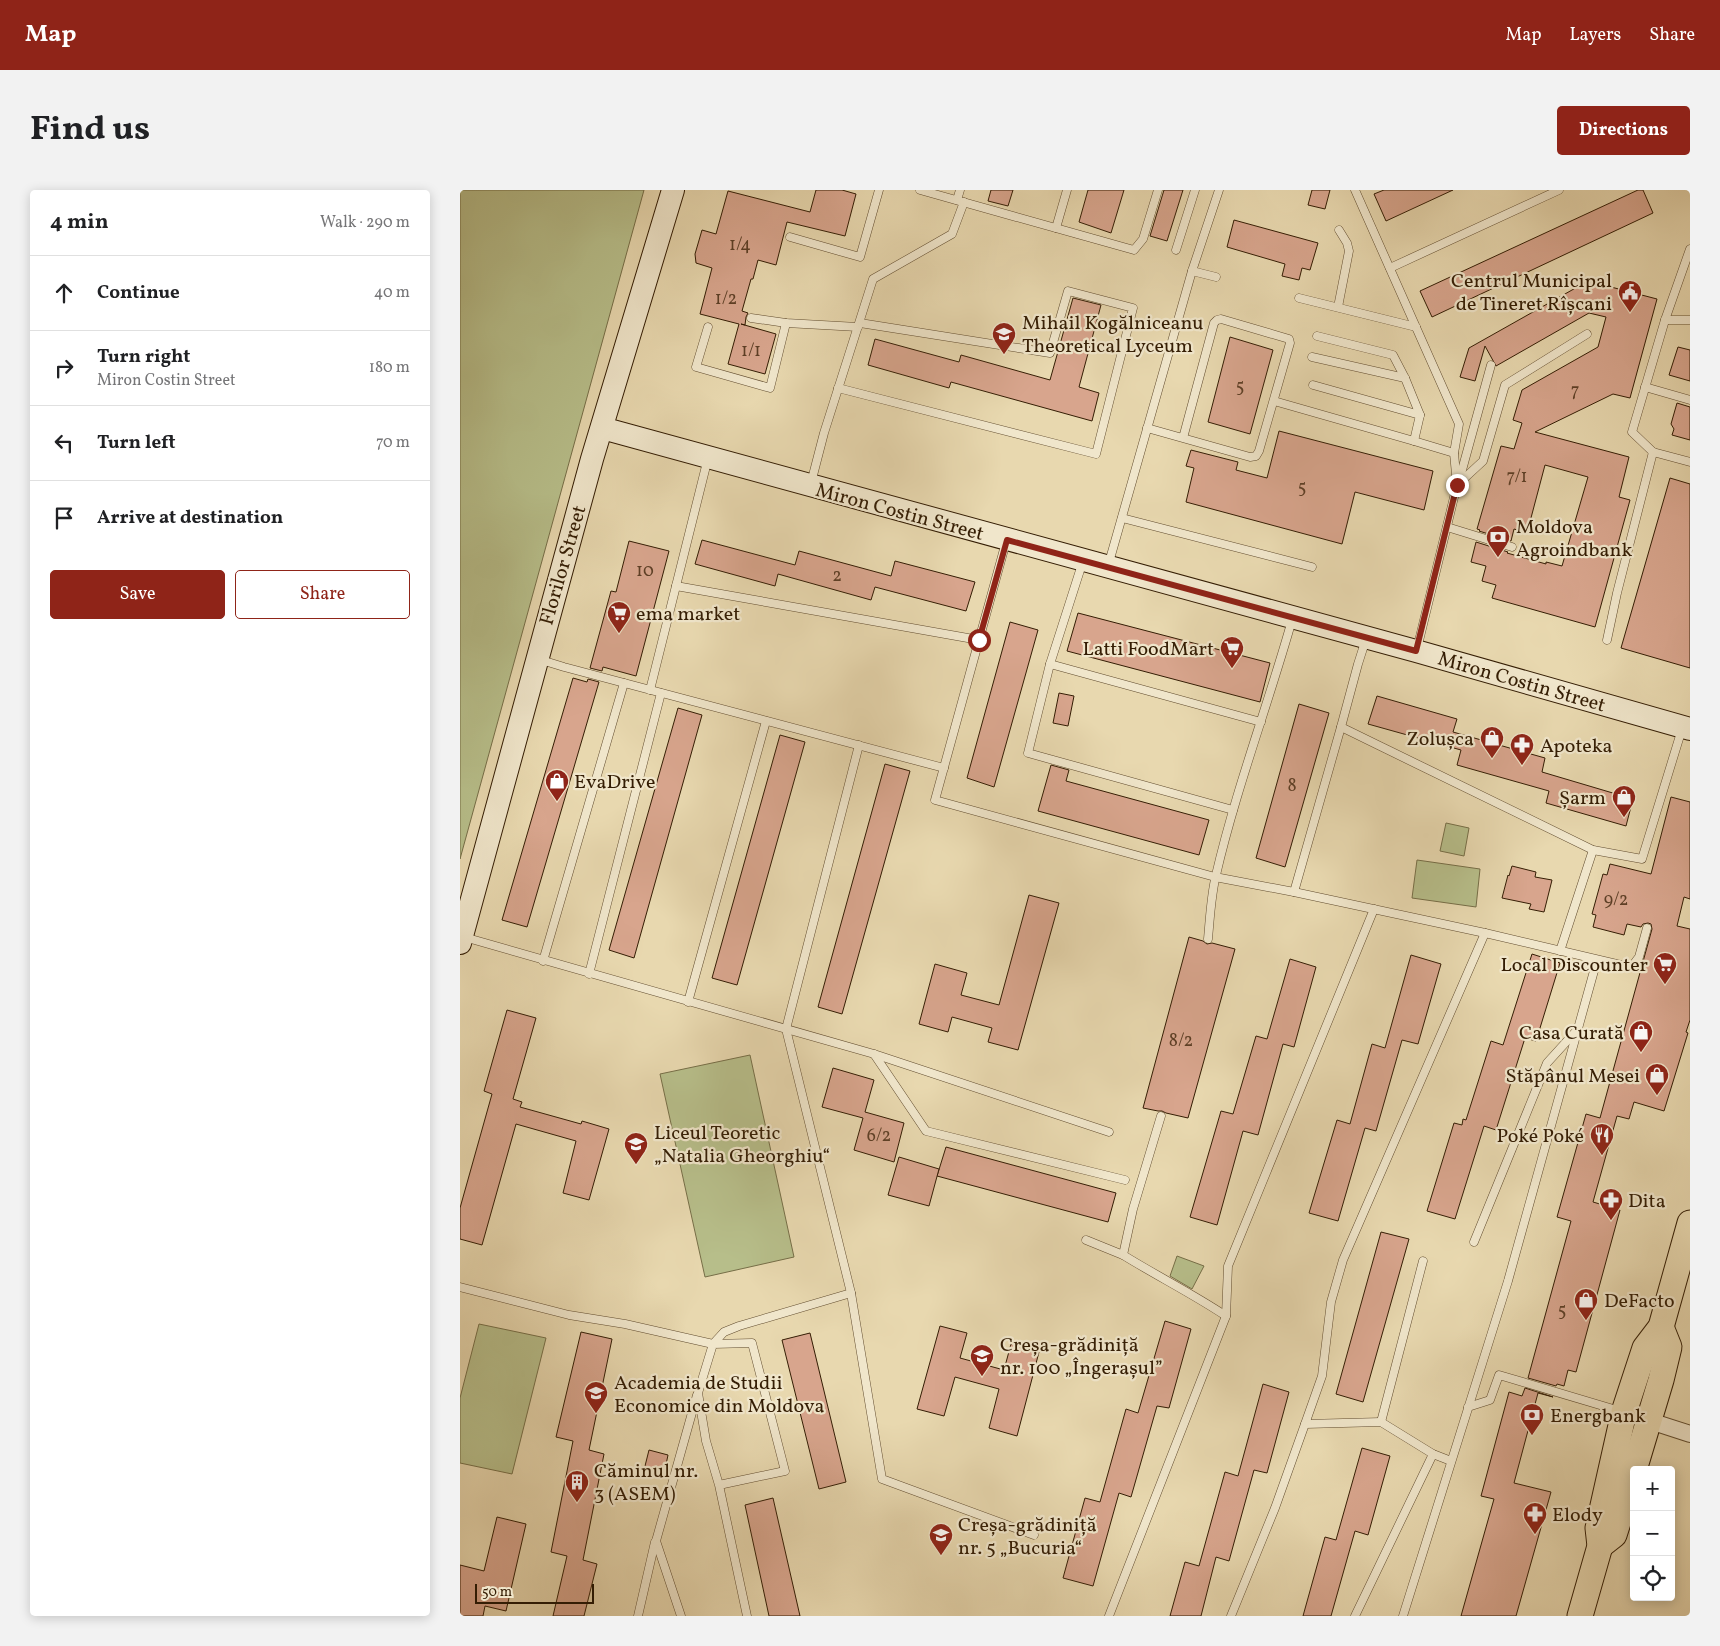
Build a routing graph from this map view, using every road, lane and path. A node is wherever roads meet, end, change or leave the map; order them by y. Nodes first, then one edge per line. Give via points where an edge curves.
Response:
1 (673, 190) edge
2 (879, 190) edge
3 (920, 190) edge
4 (960, 190) edge
5 (1067, 190) edge
6 (1158, 190) edge
7 (1195, 190) edge
8 (1220, 190) edge
9 (1354, 190) edge
10 (1558, 190) edge
11 (960, 201) junction
12 (1056, 228) junction
13 (1339, 230) dead end
14 (790, 238) dead end
15 (1690, 249) edge
16 (1176, 250) dead end
17 (1390, 268) junction
18 (1192, 271) junction
19 (1216, 277) dead end
20 (1300, 298) dead end
21 (1338, 307) junction
22 (750, 318) dead end
23 (1665, 320) junction
24 (1690, 320) edge
25 (786, 323) junction
26 (859, 325) junction
27 (708, 327) dead end
28 (1416, 327) junction
29 (1587, 334) dead end
30 (1317, 336) dead end
31 (1312, 357) dead end
32 (1491, 365) dead end
33 (1405, 378) junction
34 (1314, 385) dead end
35 (1645, 387) junction
36 (838, 388) junction
37 (1690, 400) edge
38 (1274, 401) junction
39 (1420, 415) junction
40 (602, 428) junction
41 (1147, 428) junction
42 (1183, 438) junction
43 (1414, 441) junction
44 (1653, 452) junction
45 (1454, 453) junction
46 (708, 458) junction
47 (1690, 462) edge
48 (1457, 485) junction
49 (810, 486) junction
50 (1122, 518) junction
51 (1447, 527) junction
52 (1007, 540) junction
53 (1512, 547) dead end
54 (1084, 561) junction
55 (1312, 567) dead end
56 (1107, 568) junction
57 (676, 586) junction
58 (1293, 618) junction
59 (1366, 638) junction
60 (979, 640) junction
61 (1607, 640) dead end
62 (1416, 651) junction
63 (536, 658) junction
64 (1050, 664) junction
65 (624, 683) junction
66 (650, 690) junction
67 (661, 693) junction
68 (766, 721) junction
69 (1261, 722) junction
70 (1341, 727) junction
71 (1686, 728) edge
72 (859, 745) junction
73 (944, 768) junction
74 (1233, 810) junction
75 (1592, 850) junction
76 (1215, 877) junction
77 (1294, 892) junction
78 (1374, 910) junction
79 (1647, 928) dead end
80 (1485, 933) junction
81 (1208, 939) dead end
82 (461, 940) edge
83 (1560, 951) junction
84 (1597, 960) junction
85 (544, 961) junction
86 (589, 974) junction
87 (688, 1002) junction
88 (1579, 1028) junction
89 (786, 1029) junction
90 (874, 1054) junction
91 (1161, 1116) dead end
92 (1109, 1132) dead end
93 (1124, 1180) dead end
94 (1690, 1224) edge
95 (1086, 1240) dead end
96 (1474, 1242) dead end
97 (1123, 1255) junction
98 (1423, 1261) dead end
99 (1683, 1277) edge
100 (460, 1287) edge
101 (851, 1293) junction
102 (1226, 1316) junction
103 (1661, 1327) junction
104 (713, 1344) junction
105 (698, 1393) junction
106 (1468, 1407) junction
107 (1624, 1412) junction
108 (1650, 1421) junction
109 (1382, 1422) junction
110 (1305, 1424) junction
111 (1690, 1434) edge
112 (1433, 1454) junction
113 (1451, 1461) junction
114 (1636, 1466) edge
115 (1630, 1484) edge
116 (719, 1485) junction
117 (1034, 1535) dead end
118 (656, 1540) junction
119 (1600, 1546) junction
120 (638, 1616) edge
121 (680, 1616) edge
122 (747, 1616) edge
123 (1108, 1616) edge
124 (1231, 1616) edge
125 (1355, 1616) edge
126 (1403, 1616) edge
127 (1580, 1616) edge

1 - 40 street, Florilor Street
2 - 14 lane via 860,257
3 - 11 lane
4 - 11 lane
5 - 12 lane
6 - 12 lane via 1143,239 1134,250
7 - 16 lane
8 - 18 lane
9 - 17 lane
10 - 17 lane
11 - 12 lane
11 - 26 lane via 952,234 873,278
13 - 21 lane via 1349,251
15 - 23 lane
17 - 28 lane
18 - 19 lane
18 - 41 lane
20 - 21 lane
21 - 28 lane
22 - 25 lane
23 - 24 lane
23 - 35 lane
25 - 26 lane
25 - 27 lane via 770,388 696,366
26 - 36 lane
26 - 36 lane via 1050,353 1068,292 1133,308 1096,454
28 - 45 lane via 1459,424
29 - 48 lane via 1505,385 1483,461
30 - 33 lane via 1393,355
31 - 33 lane
32 - 48 lane
33 - 39 lane
34 - 39 lane
35 - 37 lane
35 - 44 lane via 1632,432
36 - 49 lane
38 - 42 lane via 1256,456
38 - 42 lane via 1289,339 1217,320
38 - 43 lane
39 - 43 lane
40 - 46 street, Miron Costin Street
40 - 63 street, Florilor Street
41 - 42 lane
41 - 50 lane
43 - 45 lane
44 - 47 lane
44 - 61 lane
45 - 48 lane
46 - 49 street, Miron Costin Street
46 - 57 lane
48 - 51 lane
49 - 52 street, Miron Costin Street
50 - 55 lane
50 - 56 lane
51 - 53 lane
51 - 62 lane
52 - 54 street, Miron Costin Street
52 - 60 lane
54 - 56 street, Miron Costin Street
54 - 64 lane
56 - 58 street, Miron Costin Street
57 - 60 lane
57 - 66 lane
58 - 59 street, Miron Costin Street
58 - 69 lane
59 - 62 street, Miron Costin Street
59 - 70 lane
60 - 73 lane
62 - 71 street, Miron Costin Street
63 - 65 lane
63 - 82 street, Florilor Street
64 - 69 lane
64 - 74 lane via 1028,753
65 - 66 lane
65 - 85 lane
66 - 67 lane
67 - 68 lane
67 - 86 lane
68 - 72 lane
68 - 87 lane
69 - 74 lane
70 - 75 lane
70 - 77 lane
71 - 75 lane via 1642,860
72 - 73 lane
72 - 89 lane
73 - 76 lane via 935,800
74 - 76 lane
75 - 83 lane
76 - 77 lane
76 - 81 lane
77 - 78 lane
78 - 80 lane
78 - 102 lane via 1228,1266
79 - 84 lane via 1633,965
80 - 83 lane
80 - 110 lane via 1343,1260 1331,1302 1322,1376
82 - 85 lane
83 - 84 lane
84 - 88 lane
85 - 86 lane
86 - 87 lane
87 - 89 lane
88 - 96 lane via 1547,1063
88 - 106 lane via 1508,1281
89 - 90 lane
89 - 101 lane
90 - 92 lane
90 - 93 lane via 926,1131
91 - 97 lane
94 - 99 main road
95 - 97 lane
97 - 102 lane
98 - 109 lane
99 - 103 main road
100 - 104 lane via 569,1315
101 - 104 lane via 739,1326 724,1332
101 - 117 lane via 882,1479
102 - 123 lane
103 - 107 main road via 1645,1348
103 - 108 main road via 1669,1347
104 - 105 lane
104 - 116 lane via 752,1343 785,1471
105 - 116 lane via 706,1441
105 - 118 lane
106 - 107 lane via 1490,1400 1499,1375
106 - 113 lane
107 - 119 main road via 1598,1528
108 - 111 street
108 - 114 main road
109 - 110 lane
109 - 112 lane
110 - 124 lane
112 - 113 lane
112 - 125 lane
113 - 126 lane
115 - 119 main road via 1614,1534
116 - 122 lane
118 - 120 lane
118 - 121 lane
119 - 127 main road

